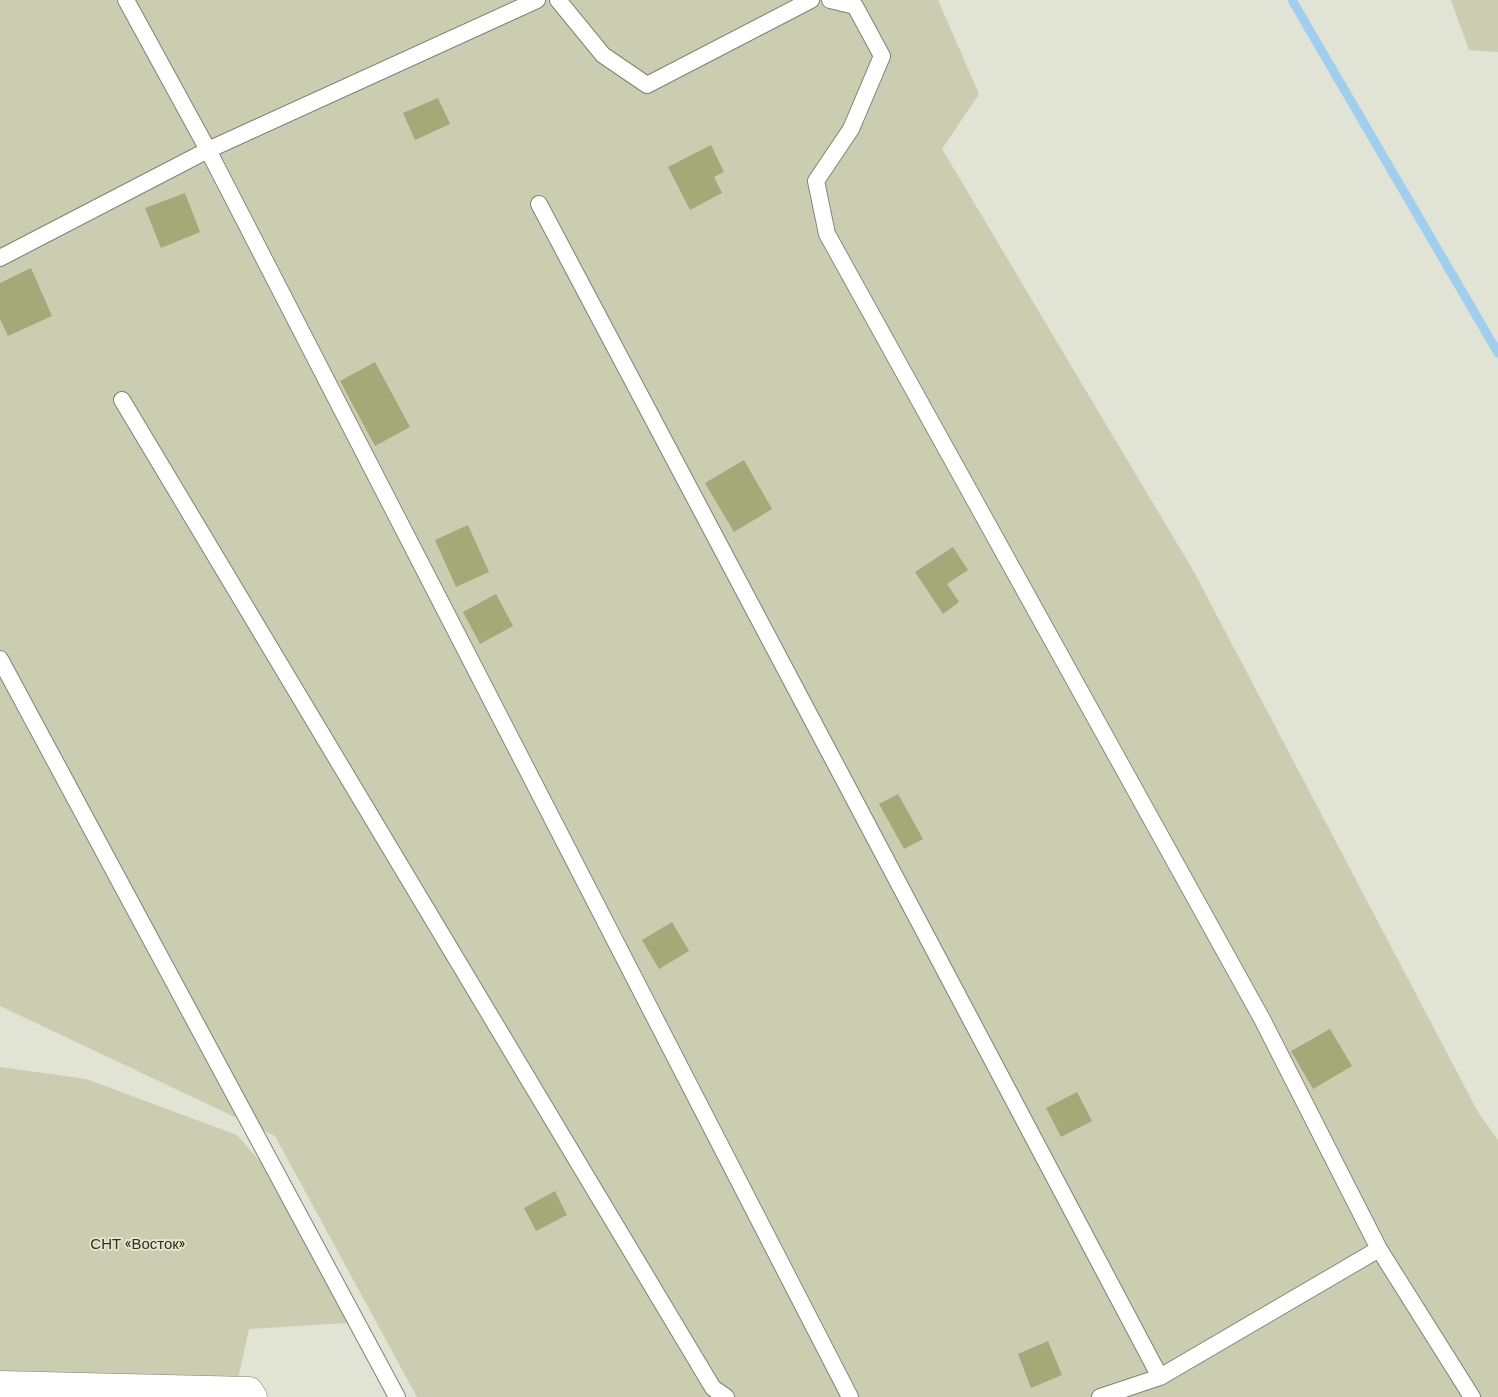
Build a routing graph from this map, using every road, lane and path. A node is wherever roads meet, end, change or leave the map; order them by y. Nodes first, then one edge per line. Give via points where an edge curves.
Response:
1 (126, 0) edge
2 (537, 0) edge
3 (558, 0) edge
4 (811, 0) edge
5 (830, 0) edge
6 (208, 150) junction
7 (539, 204) dead end
8 (0, 258) edge
9 (122, 400) dead end
10 (0, 659) edge
11 (1379, 1249) junction
12 (1160, 1377) junction
13 (0, 1385) edge
14 (253, 1397) edge
15 (397, 1397) edge
16 (726, 1397) edge
17 (850, 1397) edge
18 (1100, 1397) edge
19 (1472, 1397) edge

1 - 6 lane
2 - 6 lane
3 - 4 lane via 602,55 647,85
5 - 11 lane via 855,6 882,56 851,129 816,181 827,234 1262,1018
6 - 8 lane
6 - 17 lane
7 - 12 lane
9 - 16 lane via 713,1388
10 - 15 lane
11 - 12 lane
11 - 19 lane
12 - 18 lane
13 - 14 street via 249,1391

